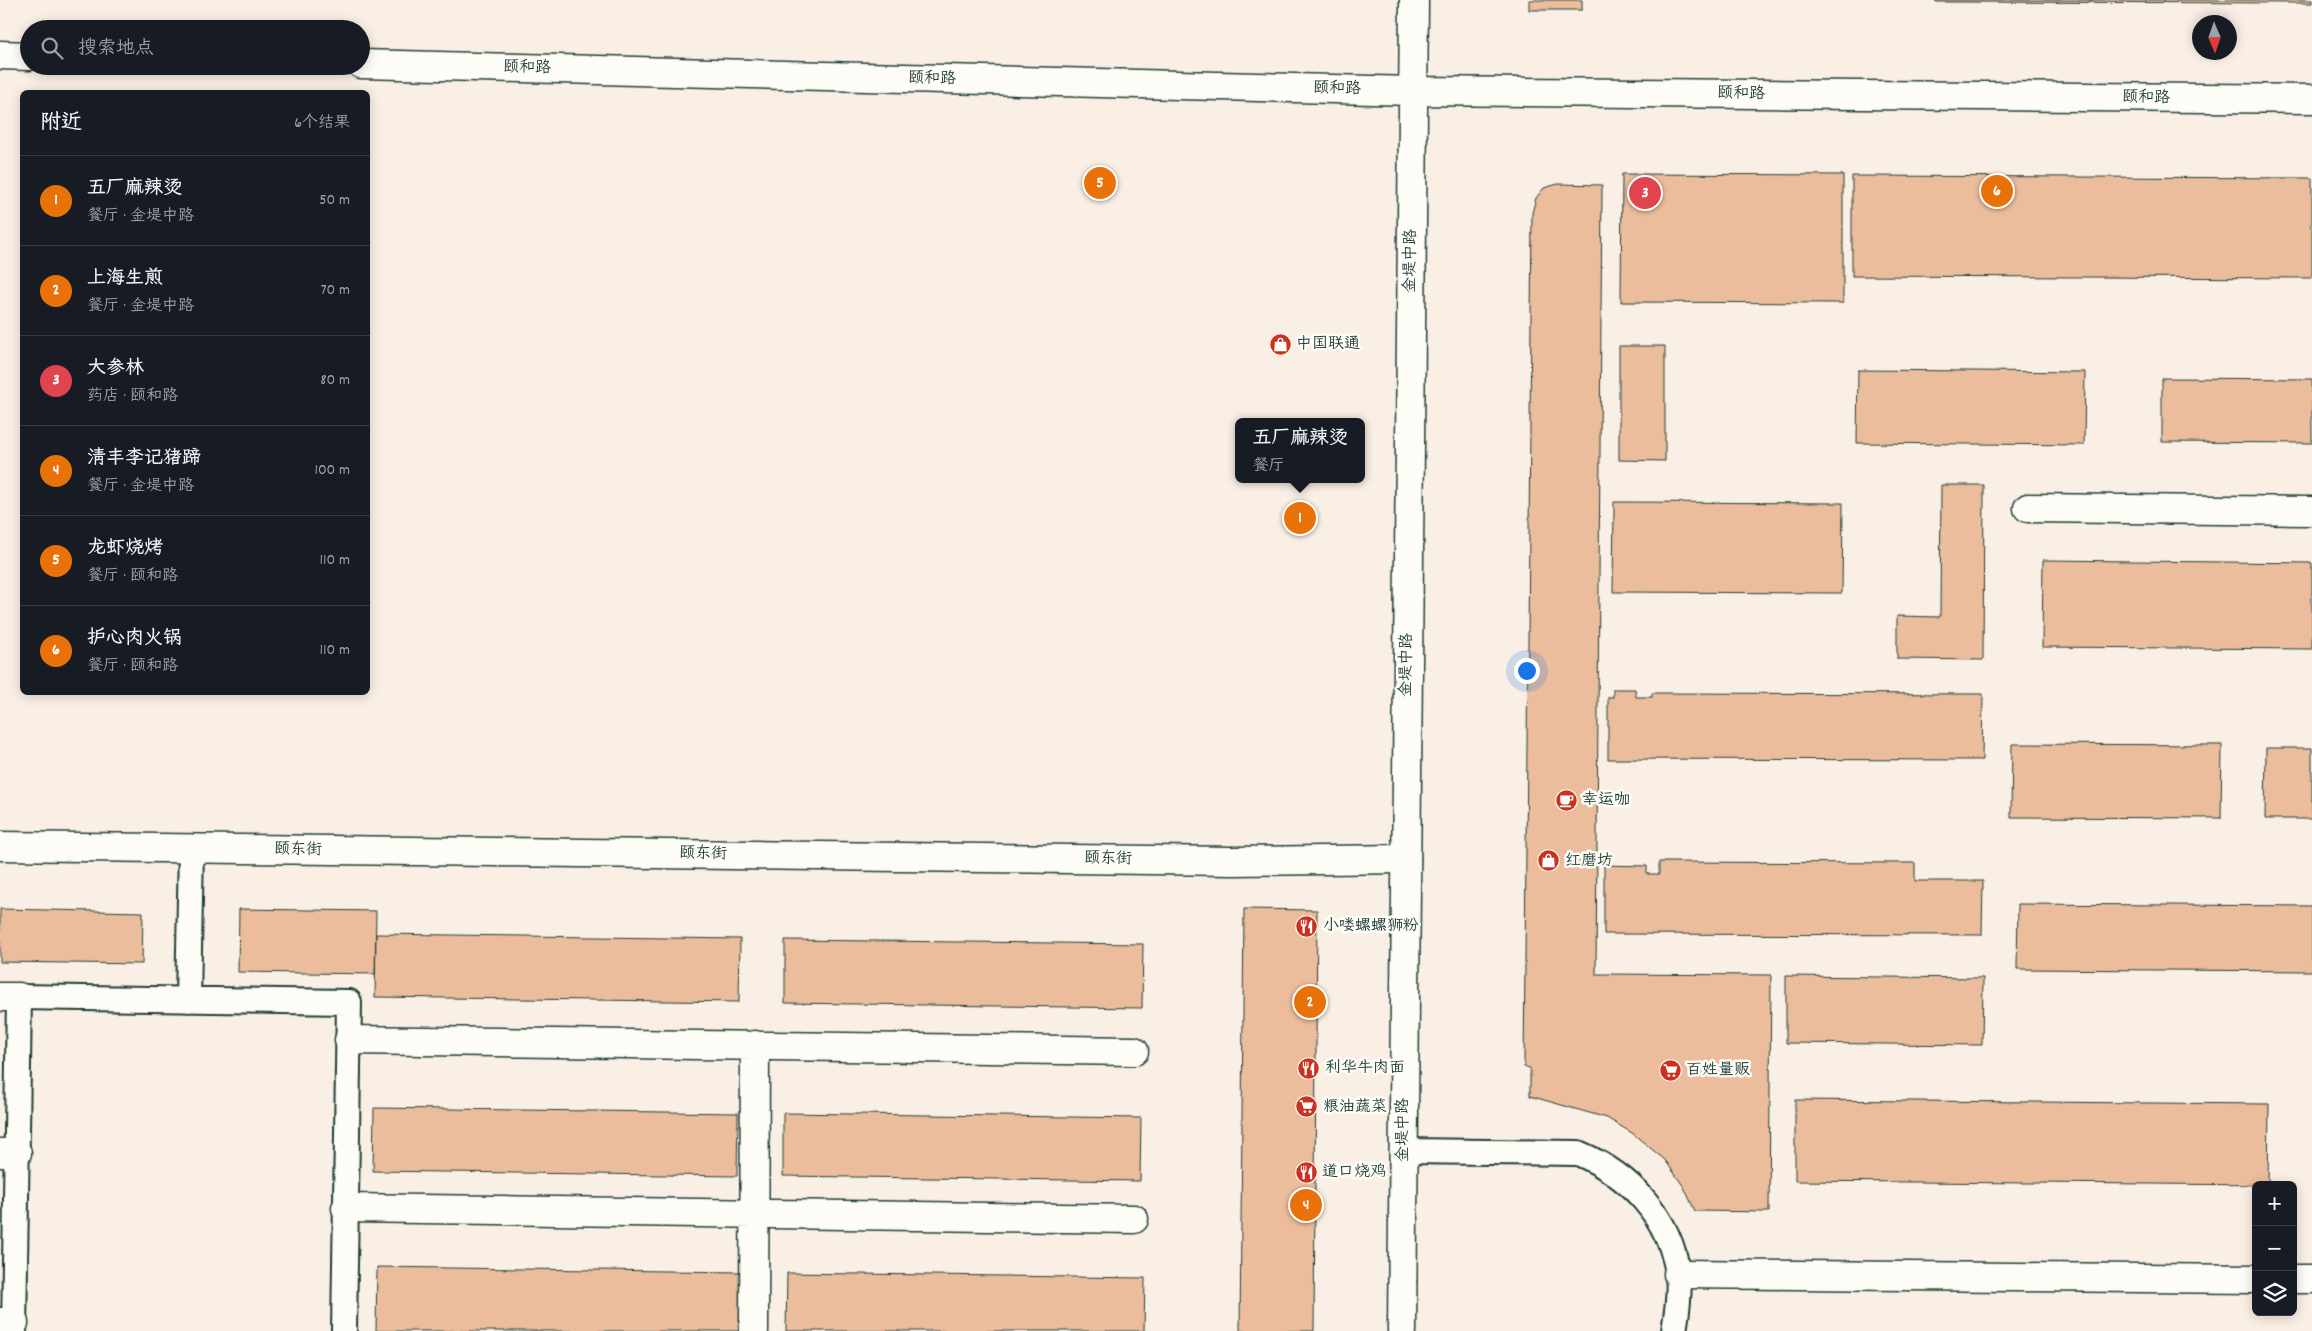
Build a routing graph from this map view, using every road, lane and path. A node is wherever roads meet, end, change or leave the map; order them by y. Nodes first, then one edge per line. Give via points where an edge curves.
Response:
1 (1414, 0) edge
2 (0, 55) edge
3 (20, 56) edge
4 (370, 64) edge
5 (1413, 90) junction
6 (2312, 99) edge
7 (2028, 508) dead end
8 (2312, 511) edge
9 (0, 846) edge
10 (191, 848) junction
11 (1406, 859) junction
12 (10, 997) edge
13 (188, 1000) junction
14 (349, 1040) junction
15 (754, 1045) junction
16 (1134, 1051) dead end
17 (1403, 1151) junction
18 (8, 1153) edge
19 (346, 1208) junction
20 (754, 1214) junction
21 (1134, 1219) dead end
22 (1678, 1274) junction
23 (2252, 1279) edge
24 (2297, 1279) edge
25 (2312, 1279) edge
26 (9, 1325) edge
27 (344, 1331) edge
28 (754, 1331) edge
29 (1402, 1331) edge
30 (1674, 1331) edge

1 - 5 street, 金堤中路
2 - 3 street
4 - 5 street, 颐和路
5 - 6 street, 颐和路
5 - 11 street, 金堤中路
7 - 8 street
9 - 10 street, 颐东街
10 - 11 street, 颐东街 via 1232,861
10 - 13 lane
11 - 17 street, 金堤中路
12 - 13 lane
12 - 18 lane
13 - 14 lane via 349,1002
14 - 15 street
14 - 19 lane
15 - 16 street
15 - 20 street
17 - 22 lane via 1578,1153 1599,1162 1623,1177 1643,1197 1671,1246
17 - 29 street, 金堤中路
18 - 26 lane
19 - 20 street
19 - 27 lane
20 - 21 street
20 - 28 street
22 - 23 street
22 - 30 lane via 1679,1302
24 - 25 street

